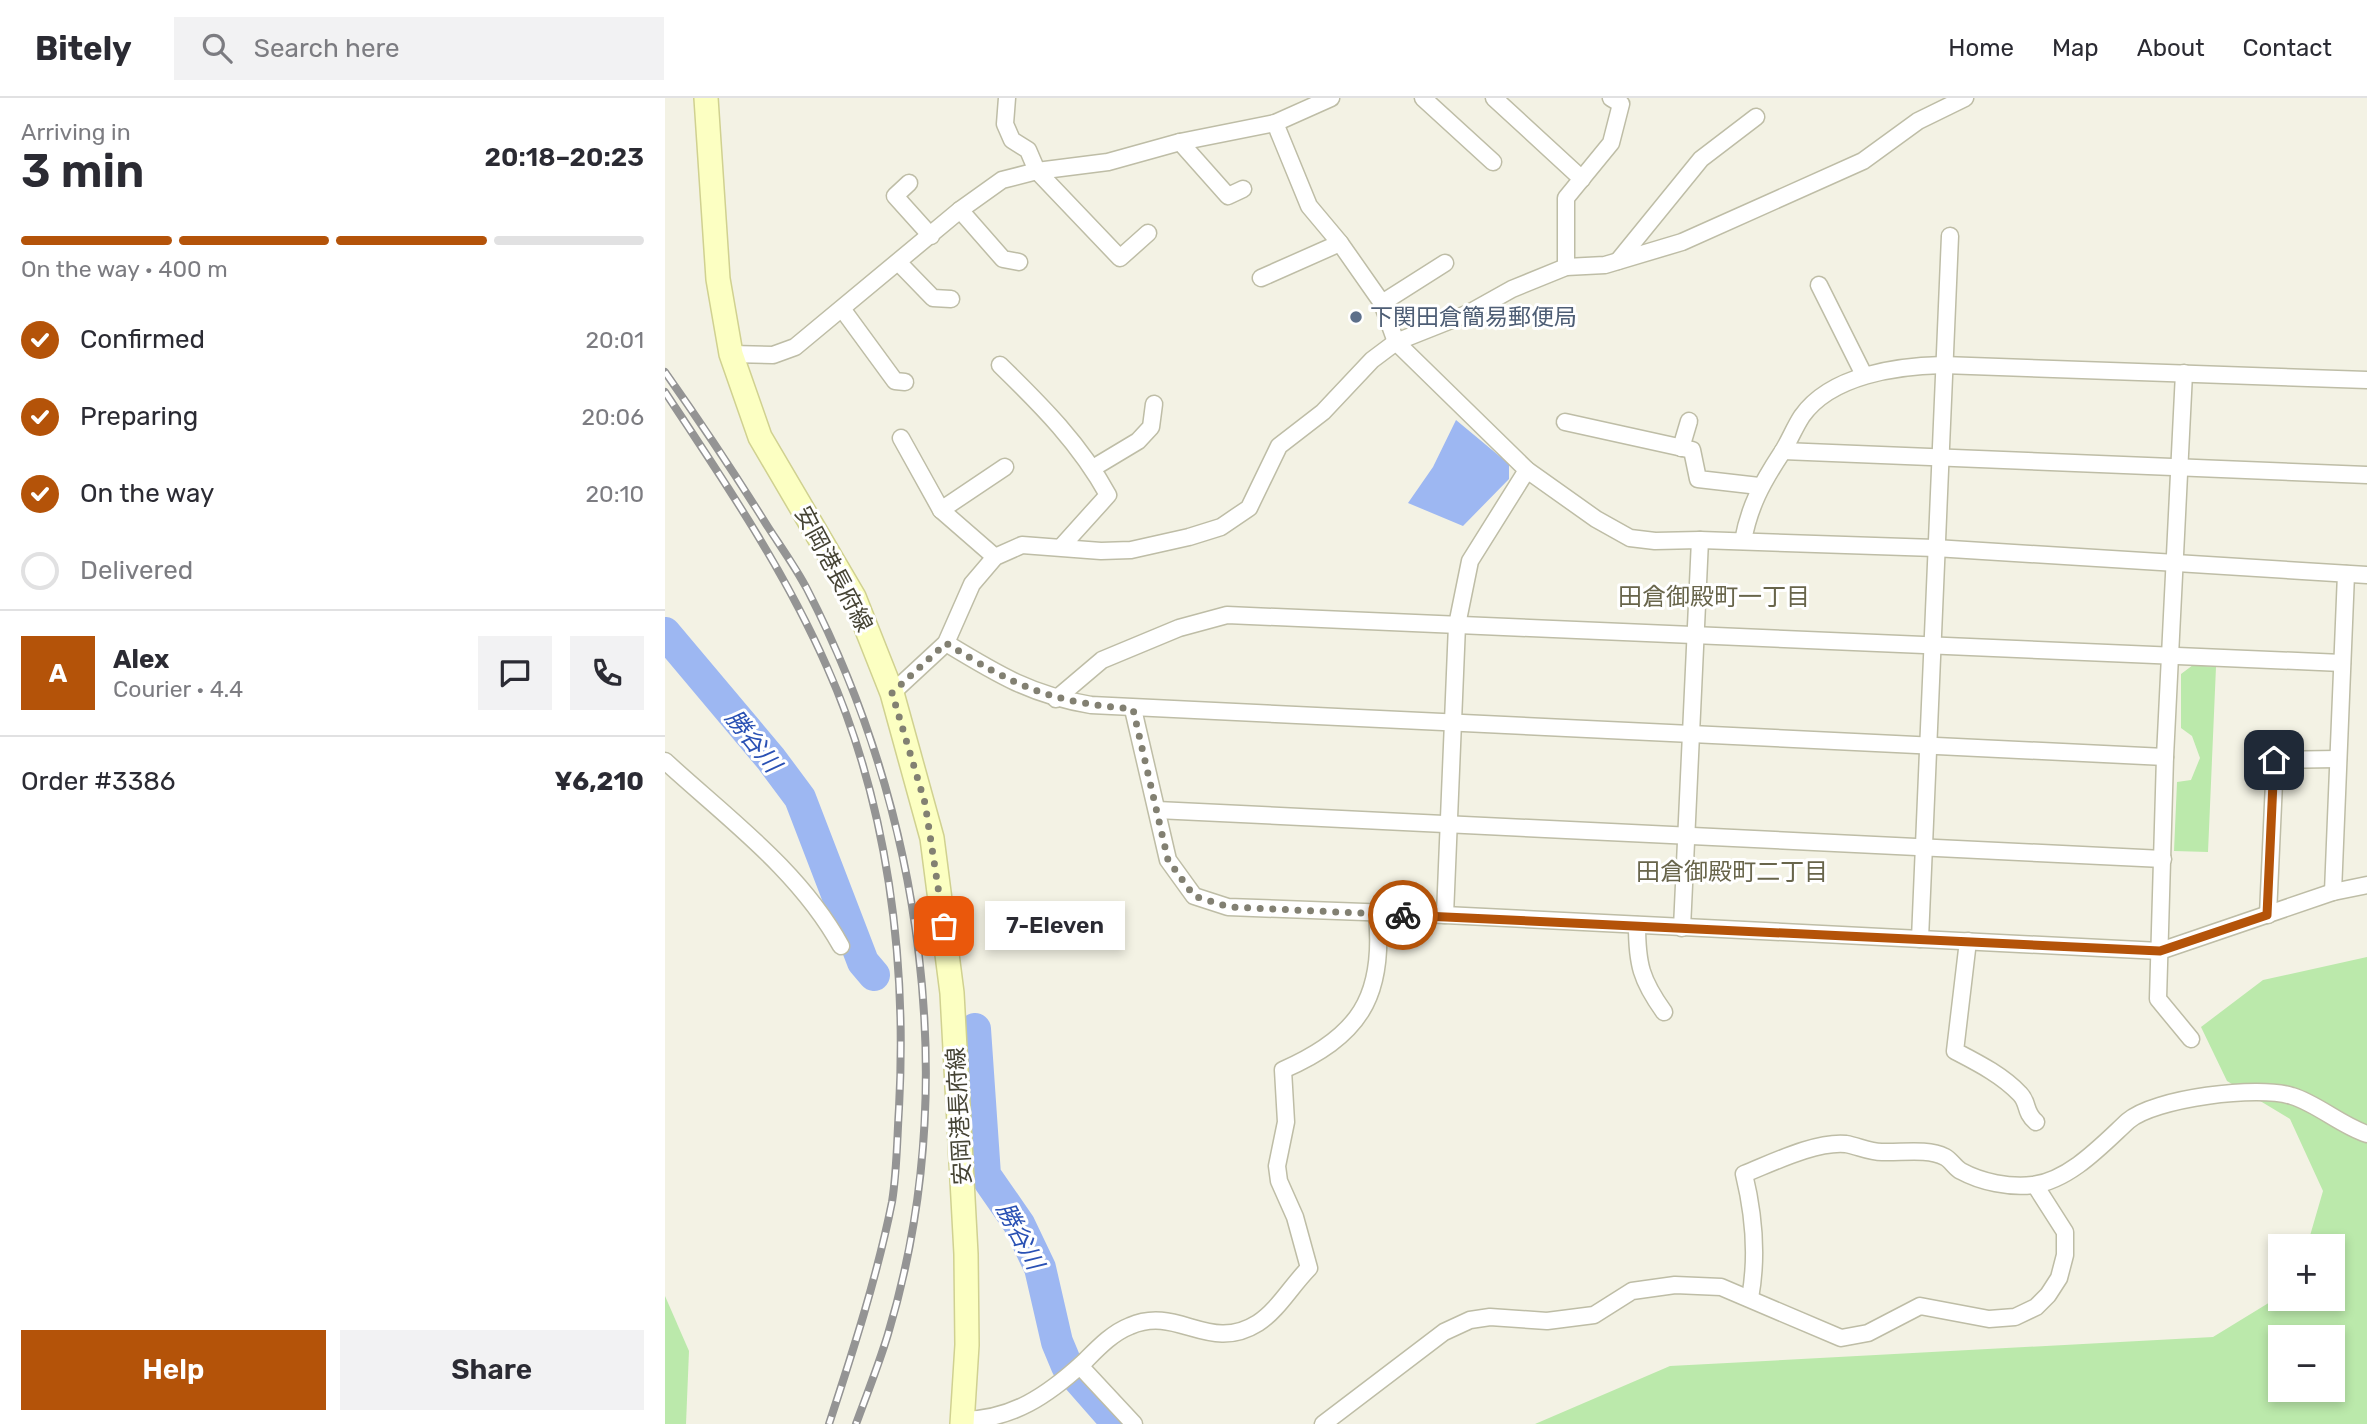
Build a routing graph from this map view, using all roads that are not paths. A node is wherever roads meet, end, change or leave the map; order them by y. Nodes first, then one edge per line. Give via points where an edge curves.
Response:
1 (706, 98) edge
2 (1007, 98) edge
3 (1331, 98) edge
4 (1423, 98) edge
5 (1494, 98) edge
6 (1611, 98) edge
7 (1959, 99) edge
8 (1756, 117) dead end
9 (1275, 123) junction
10 (1180, 142) junction
11 (1493, 162) dead end
12 (1037, 171) junction
13 (1582, 179) junction
14 (909, 183) dead end
15 (1243, 189) dead end
16 (960, 210) junction
17 (1148, 233) dead end
18 (931, 236) junction
19 (1950, 236) dead end
20 (1340, 243) junction
21 (1618, 261) junction
22 (899, 262) junction
23 (1019, 262) dead end
24 (1445, 263) dead end
25 (1566, 267) junction
26 (1261, 278) dead end
27 (1819, 285) dead end
28 (951, 299) dead end
29 (1382, 303) junction
30 (843, 310) junction
31 (1396, 342) junction
32 (730, 354) junction
33 (1000, 365) dead end
34 (1943, 365) junction
35 (2184, 373) junction
36 (1864, 375) junction
37 (2367, 380) edge
38 (905, 383) dead end
39 (1154, 404) dead end
40 (1689, 421) dead end
41 (1565, 422) dead end
42 (901, 438) dead end
43 (1681, 448) junction
44 (1783, 451) junction
45 (1939, 457) junction
46 (1005, 467) dead end
47 (2180, 467) junction
48 (1093, 468) junction
49 (1527, 470) junction
50 (2367, 475) edge
51 (1759, 486) junction
52 (941, 510) junction
53 (1700, 540) junction
54 (1743, 541) junction
55 (1062, 546) junction
56 (1935, 548) junction
57 (995, 557) junction
58 (2175, 563) junction
59 (2346, 574) junction
60 (2367, 575) edge
61 (1457, 625) junction
62 (1696, 635) junction
63 (946, 643) junction
64 (1932, 646) junction
65 (2170, 656) junction
66 (2342, 663) junction
67 (892, 693) junction
68 (1056, 699) junction
69 (1133, 709) junction
70 (1454, 725) junction
71 (1691, 733) junction
72 (1929, 744) junction
73 (2165, 757) junction
74 (2338, 759) junction
75 (665, 761) edge
76 (1157, 810) junction
77 (1448, 824) junction
78 (1686, 835) junction
79 (1924, 846) junction
80 (2162, 859) junction
81 (2367, 885) edge
82 (2333, 892) junction
83 (1377, 915) junction
84 (1445, 915) junction
85 (2267, 915) junction
86 (1637, 925) junction
87 (1682, 928) junction
88 (1920, 939) junction
89 (1968, 941) junction
90 (841, 946) dead end
91 (2160, 951) junction
92 (1664, 1012) dead end
93 (2191, 1038) dead end
94 (2036, 1122) dead end
95 (2367, 1134) edge
96 (2035, 1185) junction
97 (1750, 1298) junction
98 (1073, 1371) junction
99 (972, 1422) edge
100 (1134, 1424) edge
101 (1323, 1424) edge

1 - 32 main road, 安岡港長府線 via 718,279
2 - 12 street via 1005,124 1012,140 1028,150
3 - 9 street
4 - 11 street
5 - 13 street
6 - 13 street via 1621,104 1611,144
7 - 21 street via 1918,121 1863,161 1682,242
8 - 21 street via 1700,159
9 - 10 street
9 - 20 street via 1309,206
10 - 12 street via 1108,162
10 - 15 street via 1228,196
12 - 16 street via 1002,180
12 - 17 street via 1120,258
13 - 25 street via 1566,198
14 - 18 street via 895,196
16 - 18 street
16 - 23 street via 1003,259
18 - 22 street
19 - 34 street
20 - 26 street
20 - 29 street
21 - 25 street
22 - 28 street via 933,298
22 - 30 street
24 - 29 street
25 - 31 street
27 - 36 street
29 - 31 street
30 - 32 street via 795,347 773,355
30 - 38 street via 895,381
31 - 49 street
31 - 55 street via 1372,360 1323,412 1279,446 1249,508 1221,527 1131,550
32 - 67 main road, 安岡港長府線 via 760,437 854,597
33 - 48 street via 1058,422
34 - 35 street
34 - 36 street
34 - 45 street
35 - 37 street
35 - 47 street
36 - 44 street via 1842,384 1803,414
39 - 48 street via 1151,427 1139,441
40 - 43 street
41 - 43 street
42 - 52 street
43 - 51 street via 1692,450 1698,479
44 - 45 street
44 - 51 street
45 - 47 street
45 - 56 street
46 - 52 street
47 - 50 street
47 - 58 street
48 - 55 street via 1108,495
49 - 53 street via 1630,538
49 - 61 street via 1470,561
51 - 54 street
52 - 57 street
53 - 54 street
53 - 62 street
54 - 56 street
55 - 57 street via 1021,545
56 - 58 street
56 - 64 street
57 - 63 street via 972,584
58 - 59 street
58 - 65 street
59 - 60 street
59 - 66 street
61 - 62 street
61 - 68 street via 1227,615 1179,628 1102,660
61 - 70 street
62 - 64 street
62 - 71 street
63 - 67 street
63 - 68 street via 1007,681
64 - 65 street
64 - 72 street
65 - 66 street
65 - 73 street
66 - 74 street
67 - 99 main road, 安岡港長府線 via 932,838 952,993
68 - 69 street
69 - 70 street
69 - 76 street
70 - 71 street
70 - 77 street
71 - 72 street
71 - 78 street
72 - 73 street
72 - 79 street
73 - 80 street
74 - 82 street
74 - 85 street via 2274,760
75 - 90 street via 766,851 813,904
76 - 77 street
76 - 83 street via 1168,860 1194,896 1229,907
77 - 78 street
77 - 84 street
78 - 79 street
78 - 87 street
79 - 80 street
79 - 88 street
80 - 91 street
81 - 82 street
82 - 85 street
83 - 84 street
83 - 98 street via 1377,967 1365,1010 1337,1040 1283,1070 1286,1122 1277,1166 1309,1268 1252,1326 1206,1334 1166,1319 1140,1322 1118,1331
84 - 86 street
85 - 91 street
86 - 87 street
86 - 92 street via 1637,960 1647,988
87 - 88 street
88 - 89 street
89 - 91 street
89 - 94 street via 1955,1051 1993,1072 2023,1097 2028,1115
91 - 93 street via 2158,999
95 - 96 street via 2293,1096 2257,1090 2221,1094 2144,1109 2092,1154
96 - 97 street via 1992,1182 1959,1171 1945,1157 1865,1150 1847,1144 1801,1152 1744,1174 1754,1223
96 - 97 street via 2065,1232 2065,1255 2048,1295 2015,1317 1989,1319 1920,1306 1868,1333 1840,1338
97 - 101 street via 1721,1287 1675,1285 1632,1291 1594,1315 1547,1321 1470,1320 1444,1332
98 - 99 street via 1020,1410
98 - 100 street

